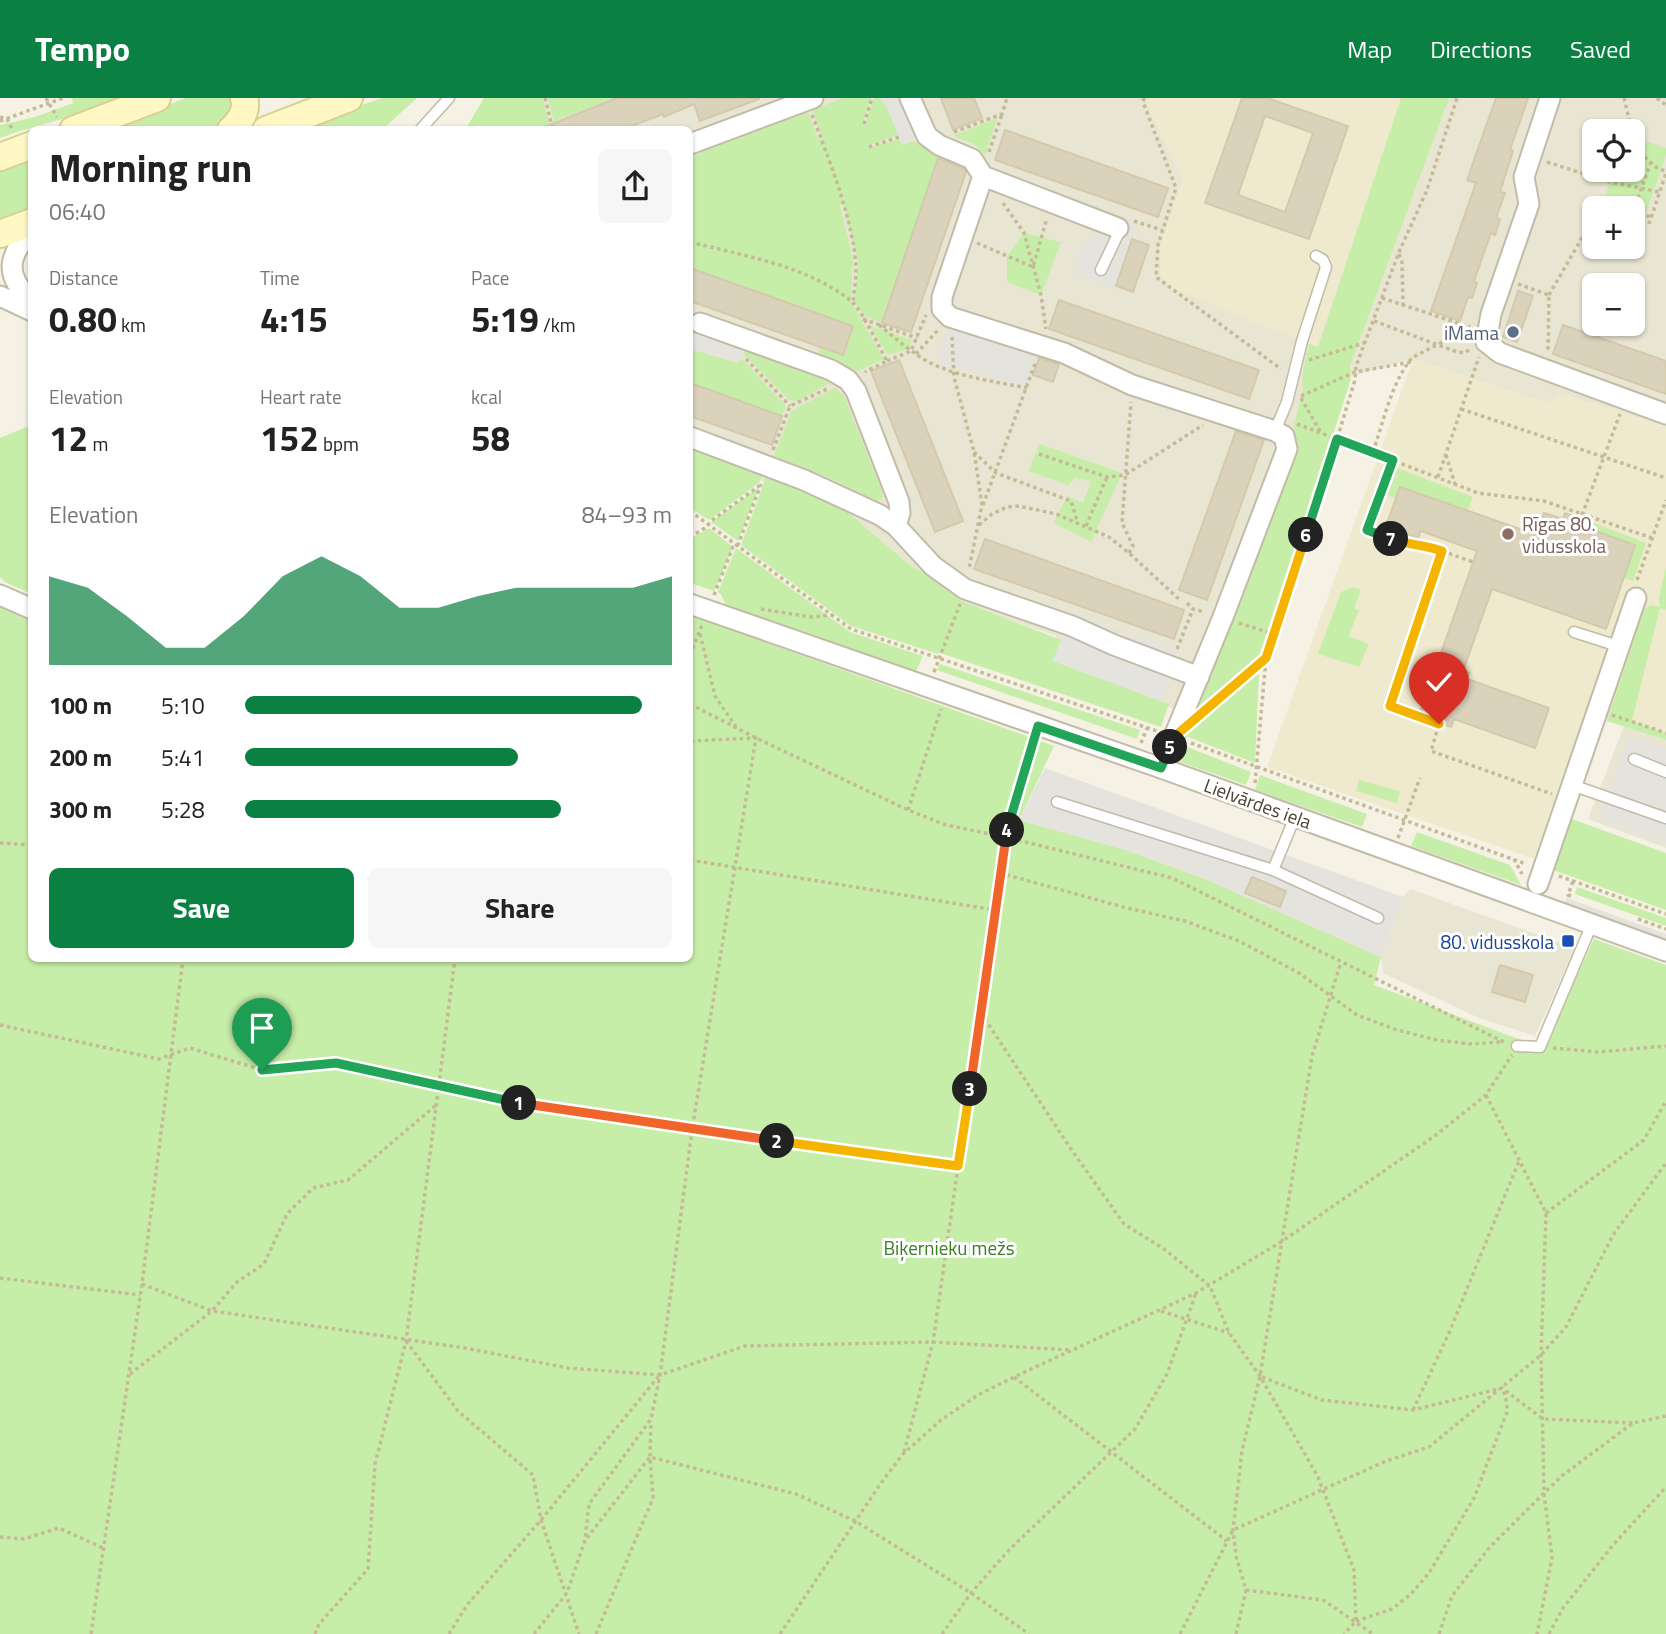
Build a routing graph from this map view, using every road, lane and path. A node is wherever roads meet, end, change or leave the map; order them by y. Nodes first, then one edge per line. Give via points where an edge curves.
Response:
1 (46, 98) edge
2 (63, 98) edge
3 (157, 98) edge
4 (244, 98) edge
5 (286, 98) edge
6 (349, 98) edge
7 (449, 98) edge
8 (545, 98) edge
9 (872, 98) edge
10 (910, 98) edge
11 (1007, 98) edge
12 (1144, 98) edge
13 (1457, 98) edge
14 (1550, 98) edge
15 (1624, 98) edge
16 (1657, 98) edge
17 (810, 99) edge
18 (51, 104) junction
19 (1666, 104) edge
20 (1002, 114) junction
21 (0, 119) edge
22 (1630, 119) edge
23 (864, 124) dead end
24 (66, 125) edge
25 (234, 126) edge
26 (275, 126) edge
27 (279, 126) edge
28 (424, 126) edge
29 (552, 126) edge
30 (945, 135) dead end
31 (899, 137) dead end
32 (693, 143) edge
33 (28, 146) edge
34 (869, 147) dead end
35 (0, 157) edge
36 (1531, 157) junction
37 (1645, 157) edge
38 (1651, 163) junction
39 (984, 168) junction
40 (1666, 175) edge
41 (1642, 188) junction
42 (1660, 192) junction
43 (1639, 196) edge
44 (1052, 202) junction
45 (1645, 215) edge
46 (1651, 217) junction
47 (28, 224) edge
48 (1649, 224) dead end
49 (1118, 228) junction
50 (1162, 230) junction
51 (0, 234) edge
52 (28, 235) edge
53 (961, 236) junction
54 (1582, 238) edge
55 (693, 243) edge
56 (1399, 252) junction
57 (1316, 256) dead end
58 (1033, 267) junction
59 (1101, 270) dead end
60 (1503, 278) junction
61 (1549, 295) junction
62 (0, 296) edge
63 (28, 297) edge
64 (1382, 298) junction
65 (931, 304) dead end
66 (1403, 305) junction
67 (28, 310) edge
68 (950, 317) junction
69 (863, 319) dead end
70 (1374, 321) junction
71 (700, 323) dead end
72 (879, 325) junction
73 (737, 337) junction
74 (917, 338) junction
75 (1478, 338) junction
76 (1364, 343) junction
77 (1040, 346) junction
78 (1436, 346) junction
79 (914, 353) junction
80 (1064, 353) junction
81 (1297, 360) junction
82 (887, 361) dead end
83 (1410, 363) junction
84 (1547, 370) junction
85 (955, 372) junction
86 (1354, 372) junction
87 (1294, 373) junction
88 (1132, 385) junction
89 (1027, 388) junction
90 (1300, 396) junction
91 (1625, 399) junction
92 (1287, 402) junction
93 (1461, 409) junction
94 (1223, 414) junction
95 (1666, 414) edge
96 (1277, 425) junction
97 (1321, 433) junction
98 (693, 439) edge
99 (1337, 439) junction
100 (974, 452) junction
101 (1373, 452) junction
102 (1446, 453) junction
103 (1039, 454) dead end
104 (1604, 458) junction
105 (1393, 460) junction
106 (996, 473) junction
107 (764, 475) junction
108 (1125, 475) junction
109 (1107, 477) junction
110 (1437, 477) junction
111 (1666, 478) edge
112 (1455, 484) junction
113 (1666, 500) edge
114 (982, 505) junction
115 (1582, 516) junction
116 (1078, 524) junction
117 (978, 525) junction
118 (896, 526) junction
119 (1085, 527) junction
120 (693, 535) edge
121 (1652, 538) junction
122 (738, 545) dead end
123 (1442, 551) junction
124 (1129, 552) junction
125 (1473, 562) dead end
126 (965, 589) junction
127 (0, 595) edge
128 (1636, 598) joint
129 (1180, 600) dead end
130 (693, 605) edge
131 (751, 606) dead end
132 (28, 607) edge
133 (1193, 609) dead end
134 (832, 615) dead end
135 (1223, 617) junction
136 (700, 632) dead end
137 (1574, 632) dead end
138 (1273, 634) junction
139 (1618, 646) junction
140 (1176, 654) dead end
141 (1266, 658) junction
142 (934, 672) dead end
143 (1199, 677) junction
144 (946, 694) junction
145 (693, 706) edge
146 (1597, 710) junction
147 (1038, 726) junction
148 (737, 729) junction
149 (1666, 733) edge
150 (1174, 737) junction
151 (755, 738) junction
152 (693, 741) edge
153 (1634, 760) dead end
154 (1258, 767) dead end
155 (1161, 768) junction
156 (1666, 772) edge
157 (1420, 778) dead end
158 (1566, 791) junction
159 (1058, 802) dead end
160 (908, 810) junction
161 (1295, 817) junction
162 (1666, 818) edge
163 (1004, 837) junction
164 (0, 844) edge
165 (28, 845) edge
166 (1393, 853) junction
167 (693, 860) edge
168 (736, 866) junction
169 (1273, 870) junction
170 (1000, 873) junction
171 (1573, 881) dead end
172 (1538, 884) joint
173 (1580, 899) dead end
174 (1531, 903) junction
175 (995, 909) junction
176 (1629, 916) dead end
177 (1378, 918) dead end
178 (1592, 924) junction
179 (1666, 929) edge
180 (1666, 951) edge
181 (183, 962) edge
182 (455, 962) edge
183 (1341, 962) junction
184 (1331, 996) junction
185 (981, 1013) junction
186 (0, 1025) edge
187 (1502, 1042) junction
188 (1517, 1046) junction
189 (1666, 1046) edge
190 (1540, 1047) junction
191 (170, 1056) junction
192 (439, 1086) junction
193 (1486, 1095) junction
194 (1666, 1101) edge
195 (436, 1105) junction
196 (692, 1130) junction
197 (1519, 1161) junction
198 (1666, 1163) edge
199 (958, 1166) junction
200 (1546, 1213) junction
201 (1281, 1242) junction
202 (0, 1278) edge
203 (142, 1284) junction
204 (1210, 1286) junction
205 (1196, 1293) junction
206 (141, 1296) junction
207 (212, 1311) junction
208 (1161, 1311) junction
209 (1188, 1320) junction
210 (1229, 1333) junction
211 (406, 1341) junction
212 (933, 1342) junction
213 (1073, 1350) junction
214 (1541, 1355) junction
215 (129, 1375) junction
216 (660, 1376) junction
217 (1260, 1376) junction
218 (1014, 1377) junction
219 (1502, 1388) junction
220 (1413, 1410) junction
221 (1666, 1416) edge
222 (652, 1419) junction
223 (1543, 1419) junction
224 (1633, 1423) junction
225 (1111, 1452) junction
226 (903, 1454) junction
227 (650, 1457) junction
228 (1666, 1487) edge
229 (1323, 1491) junction
230 (1544, 1493) junction
231 (541, 1520) junction
232 (855, 1521) junction
233 (1233, 1530) junction
234 (0, 1537) edge
235 (585, 1539) junction
236 (1227, 1541) junction
237 (104, 1548) junction
238 (1246, 1590) junction
239 (567, 1593) junction
240 (971, 1593) junction
241 (1356, 1621) junction
242 (91, 1634) edge
243 (315, 1634) edge
244 (449, 1634) edge
245 (534, 1634) edge
246 (579, 1634) edge
247 (596, 1634) edge
248 (780, 1634) edge
249 (942, 1634) edge
250 (1029, 1634) edge
251 (1180, 1634) edge
252 (1236, 1634) edge
253 (1343, 1634) edge
254 (1373, 1634) edge
255 (1439, 1634) edge
256 (1537, 1634) edge
257 (1549, 1634) edge

1 - 18 path
2 - 18 path
3 - 24 main road
4 - 25 main road via 243,115
5 - 26 main road
6 - 27 main road
7 - 28 lane
8 - 29 path
9 - 23 path
10 - 39 street via 926,136
11 - 20 path
12 - 50 path via 1176,188
13 - 56 path via 1427,190
14 - 36 street
15 - 22 path
16 - 19 path
17 - 32 street
17 - 55 path via 846,217 856,267 853,302 816,279
18 - 21 path
18 - 24 path
20 - 30 path
20 - 39 path
31 - 34 path
33 - 35 main road
36 - 41 path
36 - 60 street via 1524,177 1529,204
37 - 38 path
38 - 40 path
38 - 41 path
39 - 44 street
39 - 53 street
39 - 58 path via 1024,233
40 - 42 path
41 - 42 path
41 - 43 path
42 - 46 path
44 - 49 street
44 - 58 path
45 - 46 path
46 - 48 path
47 - 51 main road
49 - 50 path via 1126,218
49 - 59 lane
50 - 87 path via 1156,277 1279,369
52 - 63 street via 13,257 11,271
53 - 58 path
53 - 68 street via 942,297 942,309
54 - 61 path
56 - 64 path
56 - 66 path
57 - 81 lane via 1326,267
58 - 80 path via 1046,329
60 - 61 path
60 - 75 street
61 - 84 path
62 - 67 street
64 - 66 path
64 - 70 path
65 - 74 path
66 - 75 path
68 - 77 street
68 - 79 path
68 - 85 path
69 - 72 path
70 - 76 path
70 - 78 path
71 - 73 street
72 - 74 path
72 - 79 path
73 - 107 path via 741,354 790,406
73 - 118 street via 848,380 899,502
74 - 79 path
75 - 78 path
75 - 78 path via 1464,353
75 - 84 street via 1500,353
75 - 93 path
76 - 81 path
76 - 86 path
77 - 80 street
77 - 89 path
78 - 83 path
79 - 82 path
79 - 85 path
80 - 88 street
81 - 87 lane
83 - 86 path
83 - 101 path via 1399,379
84 - 91 street
85 - 89 path
85 - 100 path
86 - 90 path
86 - 99 path
87 - 92 lane
88 - 94 street
88 - 108 path
89 - 106 path
90 - 92 path
90 - 97 path
91 - 95 street
91 - 104 path
92 - 96 lane
93 - 102 path
93 - 104 path
94 - 96 street
94 - 108 path
96 - 97 path
96 - 135 street via 1287,449
97 - 99 path
98 - 107 street
99 - 101 path
99 - 138 path
100 - 106 path
100 - 114 path
101 - 105 path
102 - 110 path
102 - 112 path
103 - 109 path
104 - 111 path
104 - 115 path
105 - 110 path
105 - 123 path via 1367,530 1409,546
106 - 114 path
106 - 116 path via 1071,501
107 - 118 street via 844,496
107 - 120 path
107 - 122 path
108 - 109 path
108 - 124 path via 1122,523 1133,546
109 - 119 path
110 - 112 path
112 - 115 path via 1478,493 1544,502
113 - 121 path
114 - 117 path
115 - 121 path
116 - 117 path via 1019,506 1007,507
116 - 119 path
117 - 126 path
118 - 126 street via 933,566
119 - 124 path
121 - 128 path via 1631,597
123 - 125 path
123 - 158 path via 1390,706 1439,724 1431,751
124 - 129 path
126 - 142 path
126 - 143 street
127 - 132 street
128 - 139 street
130 - 144 street, Lielvārdes iela
131 - 134 path via 811,618
133 - 140 path
135 - 138 path
135 - 143 street
136 - 148 path via 715,696
137 - 139 lane
138 - 141 path
139 - 146 street
141 - 150 path
141 - 154 path
143 - 150 street
144 - 147 street, Lielvārdes iela
144 - 160 path
145 - 148 path
146 - 149 path
146 - 158 street
147 - 155 street, Lielvārdes iela
147 - 163 path
148 - 151 path
150 - 155 street
151 - 152 path
151 - 160 path
151 - 168 path
153 - 156 lane
155 - 161 street, Lielvārdes iela
157 - 166 path
158 - 162 lane
158 - 172 street
159 - 169 lane
160 - 163 path via 946,825
161 - 166 street, Lielvārdes iela
161 - 169 lane
163 - 170 path
163 - 183 path via 1172,878
164 - 165 path
166 - 174 street, Lielvārdes iela
167 - 168 path
168 - 175 path
168 - 196 path
169 - 177 lane
170 - 175 path
170 - 184 path via 1185,920 1239,941
171 - 173 path via 1567,895
172 - 174 lane
174 - 178 street, Lielvārdes iela
175 - 185 path
176 - 179 path
178 - 180 street, Lielvārdes iela
178 - 190 lane
181 - 191 path
182 - 192 path
183 - 184 path
183 - 187 path
184 - 187 path via 1357,1015 1397,1031 1470,1044
184 - 201 path via 1312,1056
185 - 199 path
185 - 204 path via 1124,1224
186 - 191 path via 159,1059
187 - 188 path
188 - 190 lane
188 - 193 path
189 - 190 path via 1598,1052
191 - 192 path via 190,1048 262,1070 336,1063
191 - 203 path
192 - 195 path
192 - 196 path via 539,1107
193 - 197 path
193 - 201 path
194 - 200 path via 1644,1140
195 - 207 path via 348,1180 313,1188 288,1214 264,1264 237,1282
195 - 211 path
196 - 199 path
196 - 216 path
197 - 200 path
197 - 220 path
198 - 214 path via 1613,1235 1566,1326
199 - 212 path
200 - 214 path
201 - 204 path
201 - 217 path
202 - 206 path
203 - 206 path
203 - 207 path
204 - 205 path
204 - 210 path
205 - 208 path
205 - 209 path
206 - 215 path
207 - 211 path
207 - 215 path
208 - 209 path
208 - 213 path
209 - 210 path
209 - 225 path via 1167,1374 1135,1429
210 - 217 path
211 - 216 path via 568,1368
211 - 231 path via 458,1411 533,1475
211 - 243 path via 375,1464 368,1569
212 - 213 path
212 - 216 path via 745,1346
212 - 226 path
213 - 218 path
214 - 219 path
214 - 223 path
215 - 237 path
216 - 222 path
216 - 231 path
217 - 220 path via 1322,1400
217 - 229 path
217 - 233 path via 1242,1451
218 - 225 path
218 - 226 path via 941,1420
219 - 220 path
219 - 223 path
219 - 229 path via 1429,1447
219 - 241 path via 1507,1412 1474,1498 1429,1573 1392,1609
221 - 224 path
222 - 227 path
222 - 235 path via 589,1504
223 - 224 path
223 - 230 path
224 - 230 path
225 - 236 path
225 - 240 path
226 - 232 path
227 - 232 path via 796,1494
227 - 235 path
227 - 247 path via 653,1498
228 - 257 path via 1613,1545 1563,1608
229 - 233 path
229 - 241 path via 1354,1570
230 - 255 path via 1489,1548 1452,1596
230 - 256 path via 1552,1558
231 - 239 path
231 - 244 path via 467,1605
232 - 240 path
232 - 248 path
233 - 236 path
233 - 238 path
234 - 237 path via 24,1539 60,1528
235 - 239 path
236 - 251 path
237 - 242 path
238 - 241 path via 1323,1600
238 - 252 path
239 - 245 path
239 - 246 path
240 - 249 path
240 - 250 path
241 - 253 path
241 - 254 path

